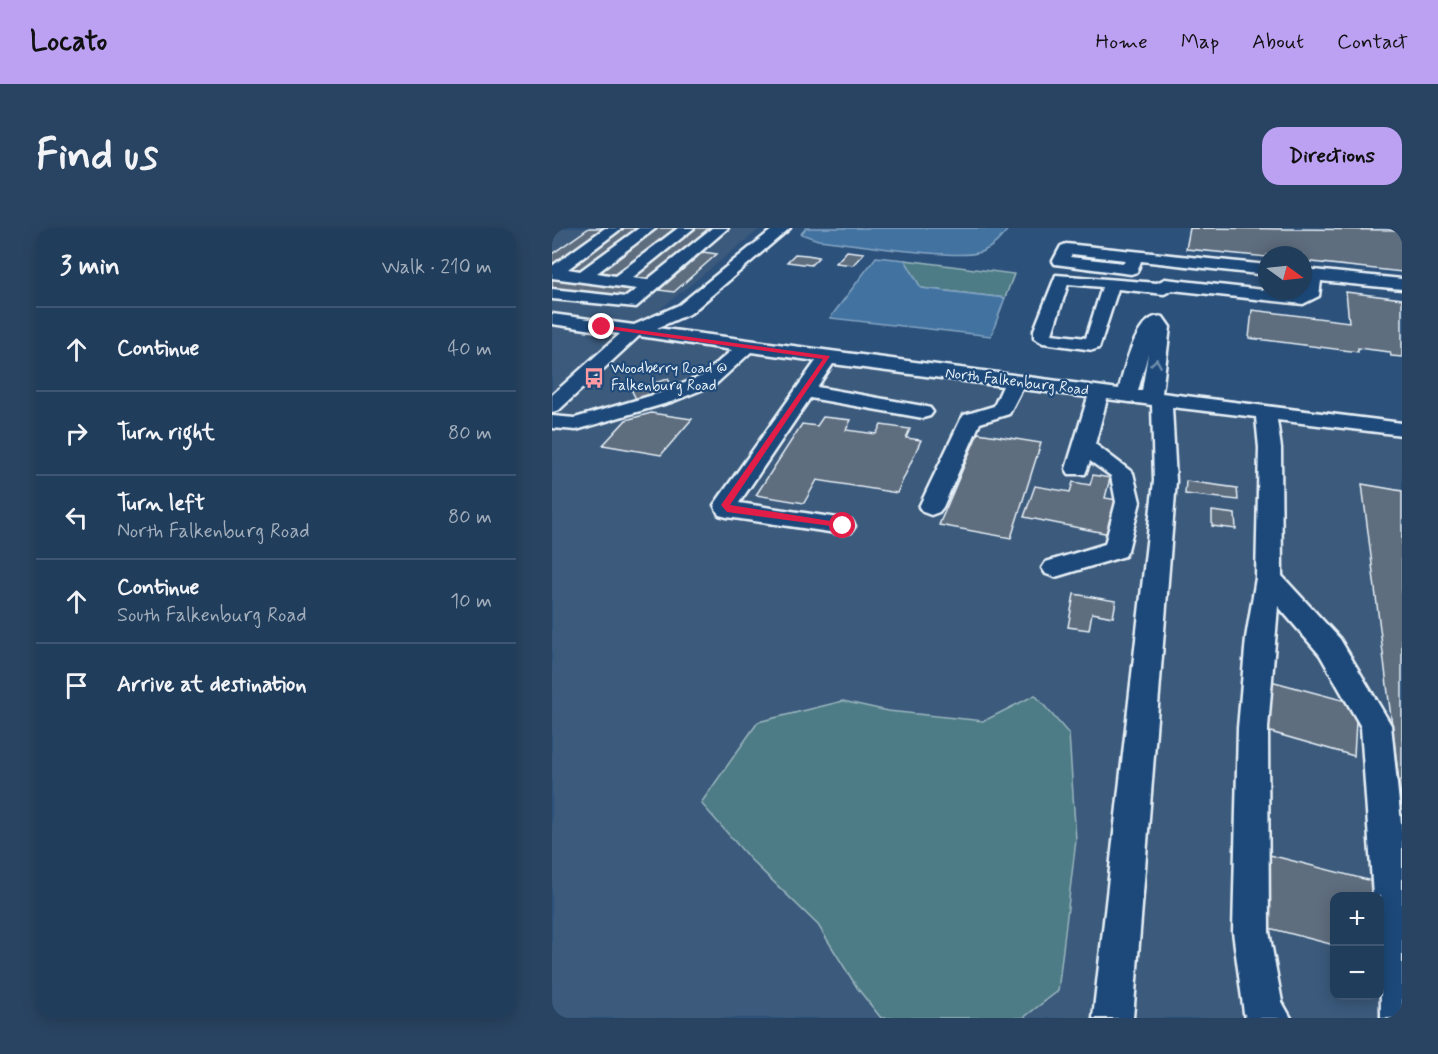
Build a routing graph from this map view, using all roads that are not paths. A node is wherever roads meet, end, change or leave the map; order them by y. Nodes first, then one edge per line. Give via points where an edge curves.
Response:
1 (615, 228) edge
2 (649, 228) edge
3 (687, 228) edge
4 (721, 228) edge
5 (783, 228) edge
6 (1134, 256) dead end
7 (1258, 269) edge
8 (552, 272) edge
9 (1312, 275) edge
10 (584, 276) junction
11 (619, 281) junction
12 (1112, 283) junction
13 (1402, 284) edge
14 (651, 286) junction
15 (552, 294) edge
16 (1258, 295) edge
17 (552, 319) edge
18 (633, 332) junction
19 (746, 347) junction
20 (828, 358) junction
21 (1015, 382) junction
22 (804, 391) junction
23 (1099, 392) junction
24 (1127, 395) junction
25 (1157, 399) junction
26 (552, 405) edge
27 (923, 412) dead end
28 (1266, 412) junction
29 (552, 422) edge
30 (1402, 429) edge
31 (931, 507) dead end
32 (843, 526) dead end
33 (1055, 568) dead end
34 (1269, 578) junction
35 (1113, 1018) edge
36 (1271, 1018) edge
37 (1401, 1018) edge

1 - 8 street
2 - 10 street
3 - 11 street
4 - 14 street
5 - 18 street via 685,309
6 - 7 street
8 - 10 street
9 - 13 street
10 - 11 street
11 - 14 street
12 - 12 street via 1062,278 1042,330 1043,338 1093,344
12 - 16 street
14 - 15 street via 626,304
17 - 18 street, North Falkenburg Road
18 - 19 street, North Falkenburg Road
18 - 26 street
19 - 20 street, North Falkenburg Road
19 - 29 street via 709,380 677,393 576,424
20 - 21 street, North Falkenburg Road
20 - 22 street
21 - 23 street, North Falkenburg Road
21 - 31 street via 1002,410 971,419
22 - 27 street
22 - 32 street via 726,505 727,509
23 - 24 street, North Falkenburg Road
23 - 33 street via 1080,457 1122,473 1128,502 1116,550
24 - 25 street, North Falkenburg Road
25 -> 24 street via 1161,327 1157,321 1150,326 1136,359
25 - 28 street, North Falkenburg Road
25 - 35 street via 1165,482
28 - 30 street, North Falkenburg Road
28 - 34 street via 1270,448
34 - 36 street via 1253,728 1251,933 1264,1013
34 - 37 street via 1330,647 1376,725

